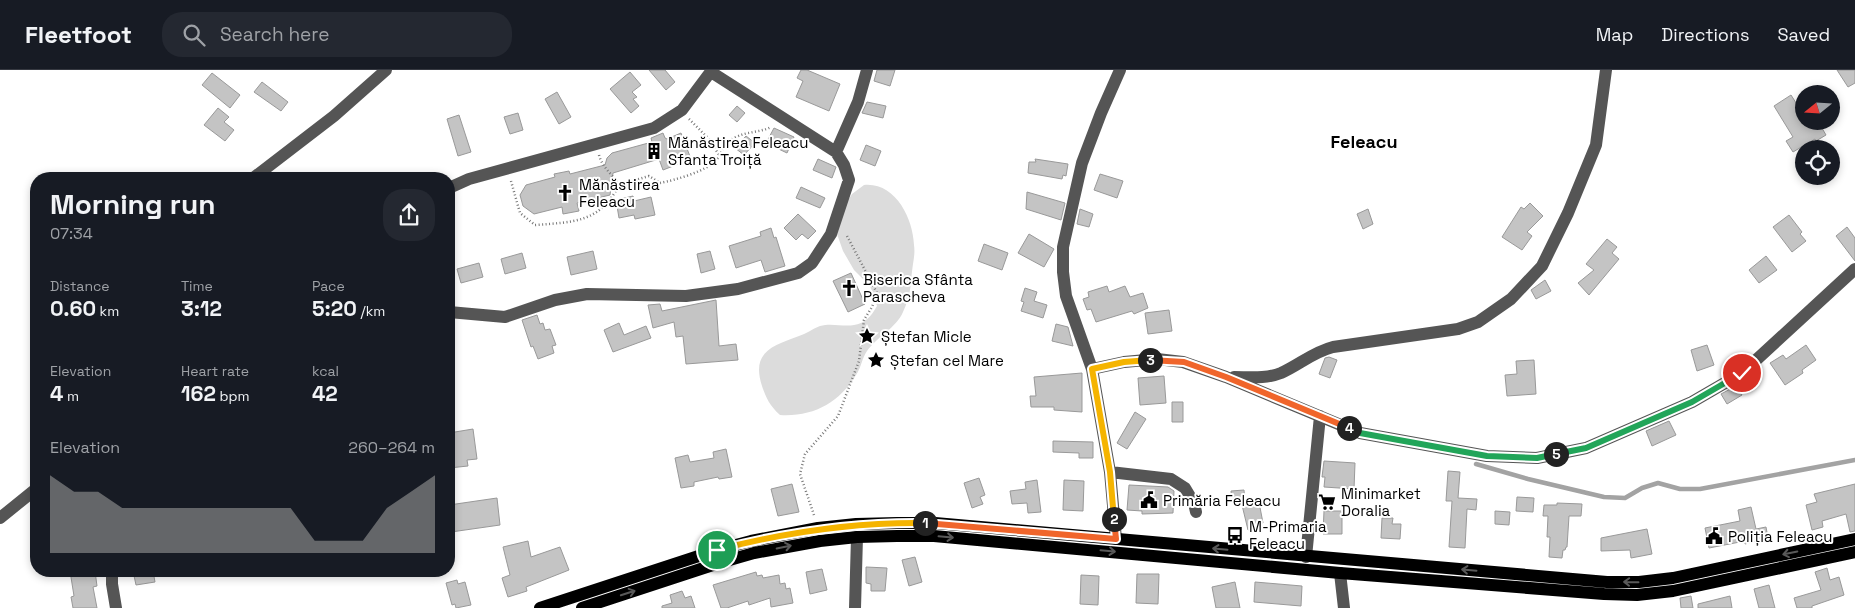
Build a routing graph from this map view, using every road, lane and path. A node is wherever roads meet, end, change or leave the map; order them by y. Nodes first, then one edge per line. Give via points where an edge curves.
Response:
1 (386, 70) edge
2 (867, 70) edge
3 (1120, 70) edge
4 (1606, 70) edge
5 (712, 71) edge
6 (682, 110) junction
7 (786, 119) junction
8 (836, 152) junction
9 (719, 155) junction
10 (600, 160) dead end
11 (507, 169) junction
12 (261, 172) edge
13 (455, 185) edge
14 (619, 185) junction
15 (836, 220) junction
16 (1855, 269) edge
17 (455, 313) edge
18 (1092, 369) junction
19 (1226, 377) junction
20 (1320, 416) junction
21 (1110, 472) junction
22 (30, 494) edge
23 (811, 507) dead end
24 (1196, 512) dead end
25 (0, 518) edge
26 (857, 537) junction
27 (1116, 539) junction
28 (1855, 539) edge
29 (1855, 552) edge
30 (1306, 556) junction
31 (1340, 573) junction
32 (112, 577) edge
33 (116, 608) edge
34 (540, 608) edge
35 (582, 608) edge
36 (855, 608) edge
37 (1344, 608) edge

1 - 12 street via 334,116
2 - 8 street via 858,102
3 - 18 street via 1082,163 1063,247 1066,296
4 - 19 street via 1596,145 1568,213 1542,266 1511,299 1478,322 1458,329 1333,347 1320,350 1280,373
5 - 6 street
5 - 7 street
6 - 9 path
6 - 11 street via 654,128
7 - 8 street
7 - 9 path via 779,128 773,126 734,138
8 - 15 street via 849,180
9 - 14 path via 717,160 685,178 660,183 649,176
10 - 14 path
11 - 13 street
11 - 14 path via 520,213 535,225 592,216 606,206
15 - 17 street via 812,263 798,273 738,288 686,296 587,294 556,300 506,317
15 - 23 path via 877,293 864,320 859,361 838,416 803,459 800,474
16 - 20 street via 1742,373 1692,402 1586,448 1537,458 1487,456 1360,433
18 - 19 street via 1157,359 1184,362
18 - 21 street
19 - 20 street
20 - 30 street
21 - 24 street via 1171,478 1185,488
21 - 27 street
22 - 25 street
26 -> 31 main road via 934,536
35 -> 26 main road via 754,553
26 - 36 street
30 -> 27 main road
27 - 34 main road via 935,523 818,528 717,550
28 -> 30 main road via 1639,582
29 - 31 main road via 1673,591 1637,595
31 - 37 street
32 - 33 street

